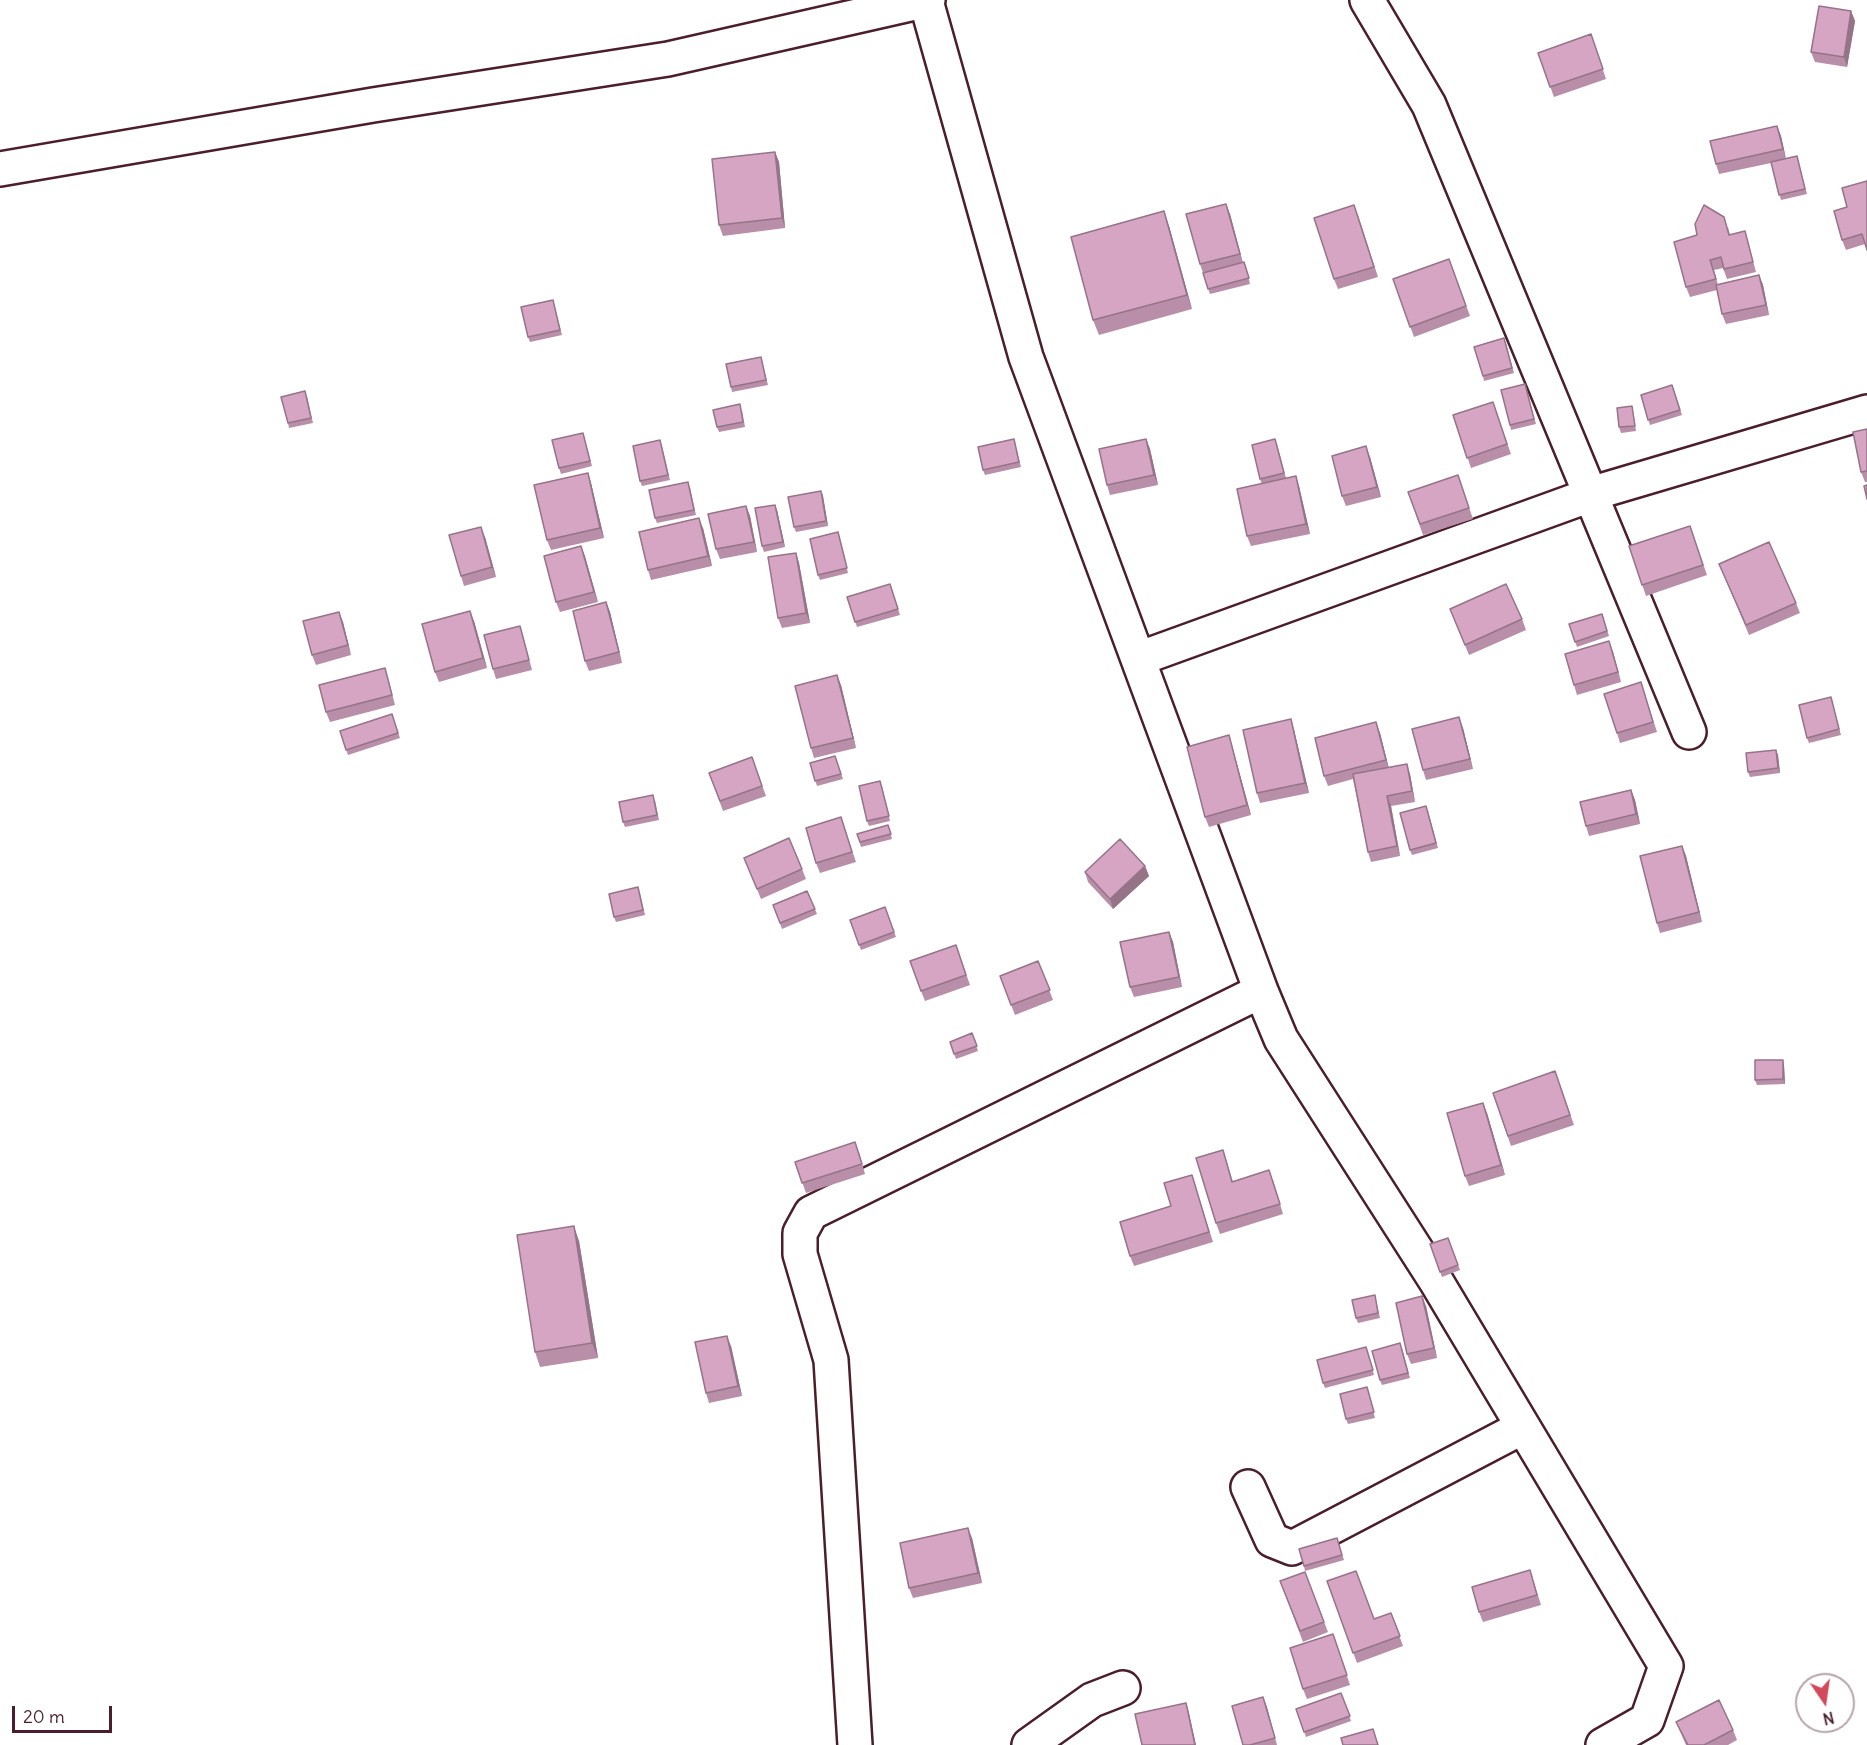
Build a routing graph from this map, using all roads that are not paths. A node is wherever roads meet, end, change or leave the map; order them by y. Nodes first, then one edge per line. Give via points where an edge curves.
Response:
1 (1367, 0) edge
2 (927, 1) edge
3 (0, 168) edge
4 (1867, 412) edge
5 (1591, 495) junction
6 (1138, 659) junction
7 (1689, 732) dead end
8 (1261, 991) junction
9 (1523, 1427) junction
10 (1248, 1487) dead end
11 (1123, 1688) dead end
12 (855, 1745) edge
13 (1029, 1745) edge
14 (1603, 1745) edge

1 - 5 street via 1429,105
2 - 3 street via 669,59
2 - 6 street via 1026,357
4 - 5 street
5 - 6 street
5 - 7 street
6 - 8 street
8 - 9 street via 1281,1039 1436,1281
8 - 12 street via 811,1213 805,1223 800,1233 800,1254 831,1360
9 - 10 street via 1292,1548 1272,1540
9 - 14 street via 1666,1666 1647,1719
11 - 13 street via 1092,1700

